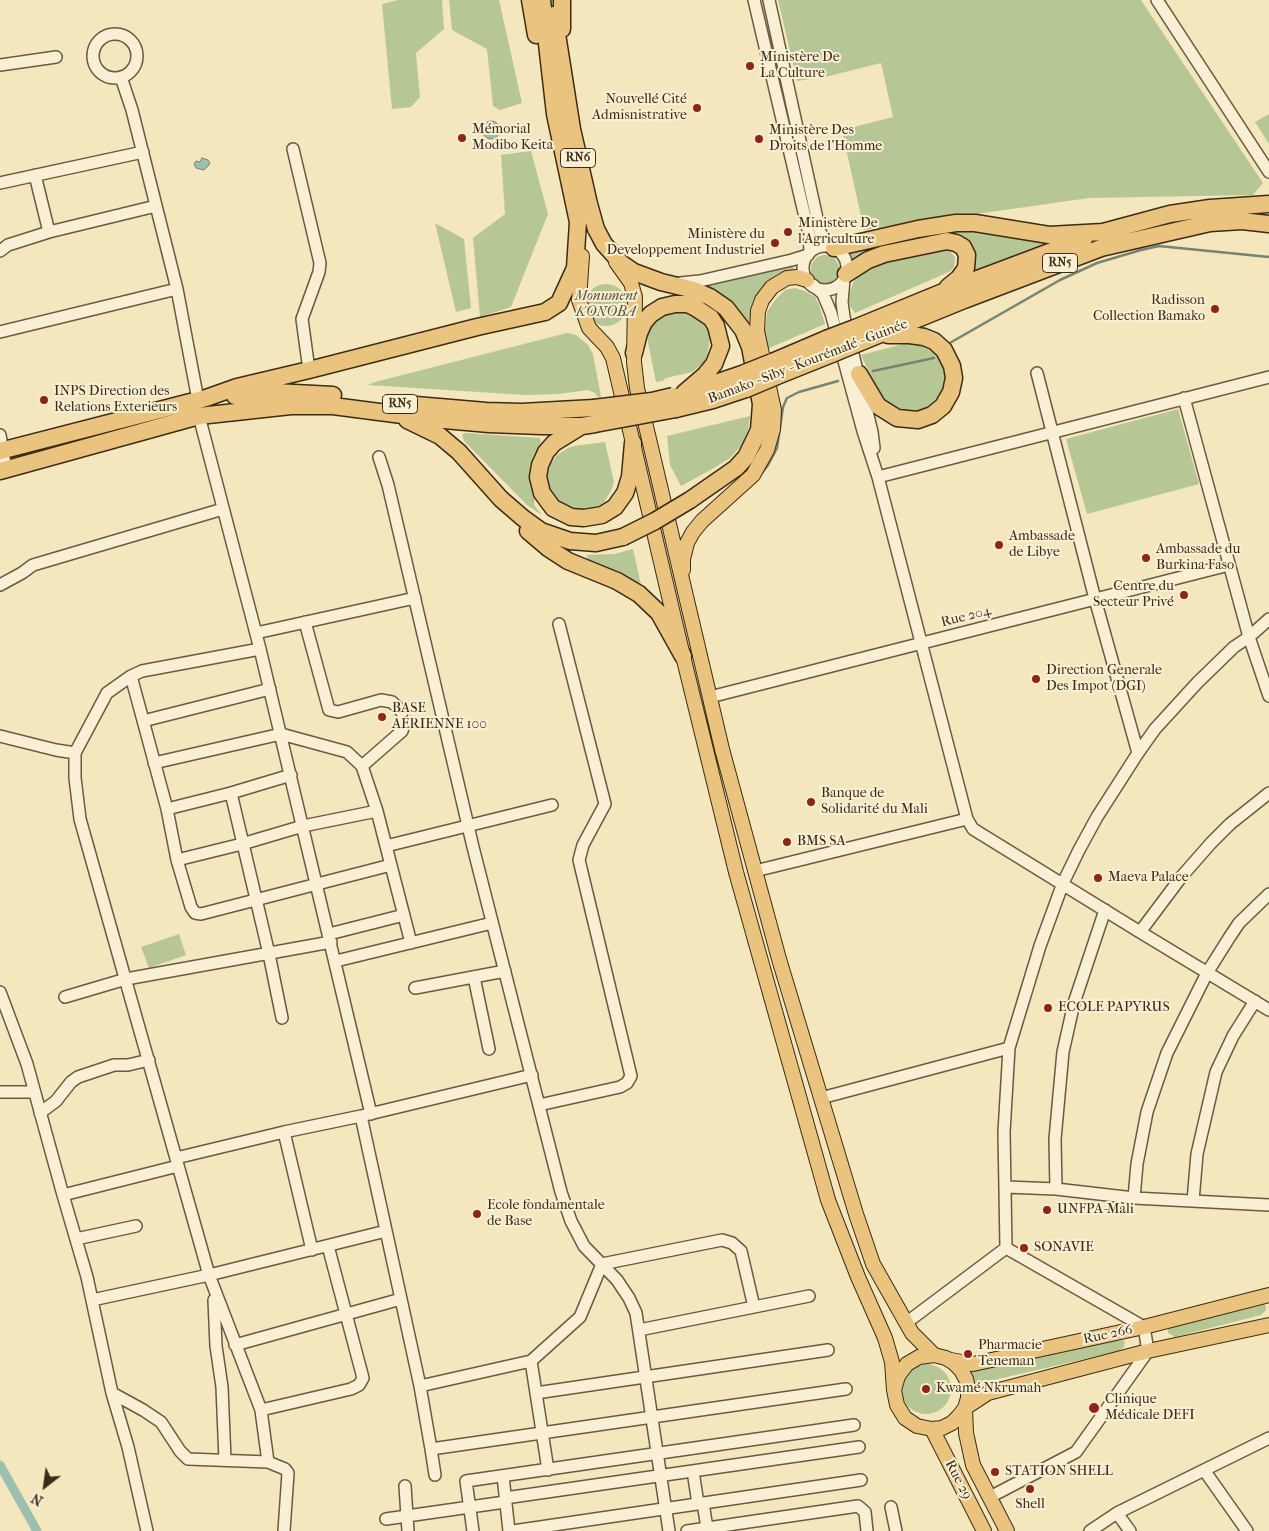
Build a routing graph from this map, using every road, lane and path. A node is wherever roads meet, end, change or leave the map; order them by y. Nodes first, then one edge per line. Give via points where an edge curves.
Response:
1 (530, 0) edge
2 (542, 0) edge
3 (552, 0) edge
4 (562, 0) edge
5 (754, 0) edge
6 (769, 0) edge
7 (1157, 0) edge
8 (56, 57) dead end
9 (0, 64) edge
10 (563, 69) junction
11 (121, 77) dead end
12 (551, 85) junction
13 (293, 150) dead end
14 (142, 152) junction
15 (1265, 158) edge
16 (1269, 172) edge
17 (35, 175) junction
18 (0, 183) edge
19 (1269, 204) edge
20 (156, 206) junction
21 (578, 222) junction
22 (1269, 224) edge
23 (49, 232) junction
24 (1103, 232) junction
25 (604, 244) junction
26 (832, 247) junction
27 (0, 251) edge
28 (809, 253) junction
29 (845, 277) junction
30 (664, 283) junction
31 (810, 283) junction
32 (176, 289) junction
33 (943, 292) junction
34 (0, 332) edge
35 (864, 335) junction
36 (634, 353) junction
37 (309, 370) junction
38 (1037, 373) dead end
39 (859, 374) junction
40 (1269, 377) edge
41 (1184, 398) junction
42 (678, 400) junction
43 (201, 405) junction
44 (387, 412) junction
45 (590, 420) junction
46 (1053, 431) junction
47 (633, 443) junction
48 (1, 445) edge
49 (379, 457) dead end
50 (875, 465) junction
51 (3, 470) edge
52 (878, 477) junction
53 (502, 498) junction
54 (223, 509) junction
55 (1230, 565) junction
56 (0, 585) edge
57 (683, 588) junction
58 (414, 598) junction
59 (1096, 599) junction
60 (1269, 619) edge
61 (305, 622) junction
62 (559, 624) dead end
63 (256, 633) junction
64 (1249, 637) junction
65 (921, 644) junction
66 (260, 648) junction
67 (683, 656) junction
68 (131, 676) junction
69 (270, 689) junction
70 (1269, 696) edge
71 (710, 697) junction
72 (143, 721) junction
73 (281, 734) junction
74 (0, 736) edge
75 (75, 753) junction
76 (1138, 753) junction
77 (154, 763) junction
78 (362, 766) junction
79 (291, 775) junction
80 (231, 793) junction
81 (1269, 793) edge
82 (552, 805) dead end
83 (166, 809) junction
84 (377, 811) junction
85 (967, 818) junction
86 (303, 826) junction
87 (468, 827) junction
88 (242, 844) junction
89 (386, 846) junction
90 (177, 860) junction
91 (391, 865) junction
92 (756, 871) junction
93 (317, 883) junction
94 (1063, 883) junction
95 (1269, 894) edge
96 (256, 900) junction
97 (1104, 910) junction
98 (404, 915) junction
99 (492, 923) junction
100 (1140, 932) junction
101 (330, 938) junction
102 (411, 943) junction
103 (269, 954) junction
104 (336, 961) junction
105 (505, 971) junction
106 (1206, 973) junction
107 (474, 977) junction
108 (126, 979) junction
109 (415, 988) dead end
110 (0, 992) edge
111 (64, 997) dead end
112 (1255, 1001) junction
113 (1269, 1010) edge
114 (282, 1018) dead end
115 (1009, 1048) junction
116 (488, 1049) dead end
117 (149, 1060) junction
118 (532, 1075) junction
119 (0, 1092) edge
120 (34, 1092) junction
121 (821, 1098) junction
122 (539, 1105) junction
123 (40, 1113) junction
124 (366, 1115) junction
125 (284, 1132) junction
126 (177, 1162) junction
127 (1006, 1187) junction
128 (1056, 1189) junction
129 (63, 1195) junction
130 (1134, 1198) junction
131 (1193, 1201) junction
132 (1269, 1205) edge
133 (136, 1226) dead end
134 (386, 1232) junction
135 (76, 1239) junction
136 (328, 1246) junction
137 (1006, 1248) junction
138 (312, 1250) junction
139 (602, 1264) junction
140 (209, 1275) junction
141 (213, 1290) junction
142 (1269, 1295) edge
143 (809, 1296) dead end
144 (401, 1299) junction
145 (92, 1300) junction
146 (754, 1307) junction
147 (345, 1315) junction
148 (906, 1324) junction
149 (1269, 1325) edge
150 (1144, 1327) junction
151 (639, 1330) junction
152 (235, 1344) junction
153 (828, 1350) dead end
154 (1148, 1351) junction
155 (940, 1356) junction
156 (531, 1361) junction
157 (646, 1377) junction
158 (420, 1386) junction
159 (846, 1389) dead end
160 (894, 1390) junction
161 (112, 1393) junction
162 (536, 1393) junction
163 (965, 1408) junction
164 (261, 1410) junction
165 (652, 1417) junction
166 (854, 1425) dead end
167 (932, 1429) junction
168 (542, 1433) junction
169 (1269, 1438) edge
170 (860, 1447) dead end
171 (431, 1450) junction
172 (658, 1454) junction
173 (225, 1460) junction
174 (268, 1462) junction
175 (548, 1470) junction
176 (1204, 1470) junction
177 (693, 1471) junction
178 (435, 1475) dead end
179 (502, 1476) junction
180 (661, 1476) junction
181 (861, 1480) dead end
182 (405, 1486) dead end
183 (990, 1497) junction
184 (505, 1500) junction
185 (701, 1504) junction
186 (470, 1507) junction
187 (891, 1507) dead end
188 (666, 1509) junction
189 (1117, 1513) junction
190 (406, 1516) junction
191 (386, 1519) dead end
192 (760, 1526) edge
193 (707, 1528) junction
194 (148, 1531) edge
195 (284, 1531) edge
196 (408, 1531) edge
197 (473, 1531) edge
198 (509, 1531) edge
199 (513, 1531) edge
200 (669, 1531) edge
201 (687, 1531) edge
202 (867, 1531) edge
203 (896, 1531) edge
204 (984, 1531) edge
205 (1007, 1531) edge
206 (1090, 1531) edge
207 (1130, 1531) edge
208 (1247, 1531) edge

1 - 12 highway via 542,69
2 - 12 highway, RN6
3 - 10 highway, RN6
4 - 10 highway
5 - 28 street via 809,234
6 - 26 street via 820,232
7 - 15 street
8 - 9 street
10 - 25 highway, RN6 via 588,204
11 - 14 street
12 - 21 highway, RN6
13 - 37 street via 320,263 302,319
14 - 17 street
14 - 20 street
15 - 16 street
17 - 18 street
17 - 23 street
19 - 24 highway, RN5 via 1170,214
20 - 23 street
20 - 32 street
21 - 37 highway via 575,268 559,303 545,312
21 - 47 main road via 583,261 579,300 589,328 613,358
22 - 35 highway, Bamako - Siby - Kourémalé - Guinée / RN5 via 1210,222 1100,248
23 - 27 street via 8,245
24 - 26 highway via 1049,235 956,223
24 - 33 highway, Bamako - Siby - Kourémalé - Guinée / RN5
25 - 30 highway via 634,272
25 - 36 main road via 631,283 635,297
26 - 28 street via 819,247
26 - 29 street via 845,258
28 - 30 street via 792,260 700,281
28 - 31 street via 804,264
29 - 31 street via 832,288 822,289
29 - 33 highway via 868,260 884,254 947,241 962,247 967,255 966,268
29 - 39 street via 844,317
30 - 53 highway, bridge via 710,297 736,318 743,330 750,347 761,404 759,430 746,458 690,500 655,521 623,537 596,543 570,542 541,531
31 - 50 street via 828,302
31 - 57 main road via 797,277 778,282 760,306 757,332 774,410 768,450 753,475 702,521 687,543 683,559
32 - 34 street
32 - 43 street
33 - 35 highway, Bamako - Siby - Kourémalé - Guinée / RN5
35 - 39 highway via 910,334 934,341 944,350 954,378 952,392 943,406 918,420 898,418 878,406
35 - 42 highway, Bamako - Siby - Kourémalé - Guinée / RN5, bridge via 744,381 714,400
36 - 42 highway via 644,322 662,307 688,304 711,318 721,346 714,364
36 - 57 main road via 637,388
37 - 43 highway via 237,387
38 - 46 street
39 - 50 street via 872,432
40 - 41 street
41 - 46 street
41 - 55 street
42 - 45 highway, Bamako - Siby - Kourémalé - Guinée / RN5, bridge
43 - 44 highway, Bamako - Siby - Kourémalé - Guinée / RN5 via 333,406
43 - 45 highway, Bamako - Siby - Kourémalé - Guinée / RN5 via 275,392
43 - 48 highway, RN5
43 - 51 highway, RN5
43 - 54 street
44 - 45 highway, Bamako - Siby - Kourémalé - Guinée / RN5 via 489,424
44 - 53 highway via 440,436
45 - 47 highway via 554,443 540,465 538,477 542,493 553,508 571,517 584,518 602,515 615,507 630,477
46 - 52 street
46 - 59 street
47 - 67 main road
48 - 51 street
49 - 58 street
50 - 52 street
52 - 65 street
53 - 67 highway via 522,526 548,548 639,594 659,613
54 - 56 street via 32,565
54 - 63 street
55 - 59 street, Rue 204
55 - 64 street
57 - 71 main road
58 - 61 street
58 - 87 street
59 - 65 street, Rue 204
59 - 76 street
60 - 64 street
61 - 63 street
61 - 78 street via 329,710 338,712 381,700 392,702 402,712 405,720 402,731
62 - 122 street via 606,804 583,845 579,860 631,1076 620,1087
63 - 66 street
64 - 70 street
64 - 76 street via 1197,683
65 - 71 street, Rue 204
65 - 85 street
66 - 68 street via 142,671
66 - 69 street
67 - 160 main road via 736,872 804,1118 828,1200 885,1338 892,1362
68 - 72 street
68 - 75 street via 108,693
69 - 72 street
69 - 73 street
71 - 92 main road
72 - 77 street
73 - 77 street
73 - 78 street via 347,752
73 - 79 street
74 - 75 street
75 - 108 street via 80,819
76 - 94 street via 1093,825
77 - 83 street
78 - 84 street
79 - 80 street
79 - 86 street
80 - 83 street
80 - 88 street
81 - 100 street via 1211,843
82 - 87 street
83 - 90 street
84 - 86 street
84 - 89 street
85 - 92 street
85 - 94 street via 973,829
86 - 88 street
86 - 93 street
87 - 89 street
87 - 99 street
88 - 90 street
88 - 96 street
89 - 91 street
90 - 96 street via 195,913
91 - 93 street
91 - 98 street
92 - 121 main road
93 - 96 street
93 - 101 street
94 - 97 street
94 - 115 street
95 - 106 street via 1239,923
96 - 103 street
97 - 100 street
97 - 128 street via 1074,1003 1063,1052 1055,1139
98 - 101 street
98 - 102 street
99 - 102 street
99 - 105 street
100 - 106 street
101 - 103 street
101 - 104 street
102 - 104 street
103 - 108 street
103 - 114 street
104 - 124 street
105 - 107 street
105 - 118 street
106 - 112 street
106 - 130 street via 1167,1053 1150,1103 1137,1164
107 - 109 street
107 - 116 street
108 - 111 street
108 - 117 street
110 - 120 street via 28,1064
112 - 113 street
112 - 131 street via 1216,1072 1197,1154
115 - 121 street
115 - 127 street via 1004,1132
117 - 123 street via 114,1065 78,1077
117 - 126 street
118 - 122 street
118 - 124 street
119 - 120 street
120 - 123 street
121 - 148 main road via 873,1264
122 - 139 street via 571,1221 584,1246
123 - 129 street
124 - 125 street
124 - 134 street
125 - 126 street
125 - 138 street
126 - 129 street
126 - 140 street
127 - 128 street
127 - 137 street
128 - 130 street
129 - 135 street
130 - 131 street
131 - 132 street
133 - 135 street
134 - 136 street
134 - 144 street
135 - 145 street
136 - 138 street
136 - 147 street
137 - 148 street
137 - 150 street
138 - 140 street
139 - 146 street via 722,1240 732,1243 740,1251
139 - 151 street via 629,1298
139 - 156 street via 580,1317
140 - 141 street
140 - 145 street
141 - 152 street
141 - 173 street
142 - 150 main road, Rue 266
143 - 146 street
144 - 147 street
144 - 158 street
145 - 161 street
146 - 151 street
147 - 152 street
147 - 164 street via 363,1378 359,1385
148 - 155 main road
149 - 154 main road, Rue 266
150 - 154 street
150 - 155 main road, Rue 266 via 973,1364
151 - 157 street
152 - 164 street
153 - 157 street
154 - 163 main road, Rue 266 via 988,1393
154 - 183 street via 1076,1452
155 - 160 main road via 919,1357 907,1364 898,1376
155 - 163 main road via 954,1363 966,1379 968,1398
156 - 158 street
156 - 162 street
157 - 162 street
157 - 165 street
158 - 171 street
159 - 165 street
160 - 167 main road via 897,1405 905,1418 917,1426
161 - 173 street via 161,1422 188,1459
161 - 194 street
162 - 168 street
163 - 167 main road via 952,1423
163 - 183 main road via 966,1433 974,1465
164 - 174 street
165 - 168 street
165 - 172 street
166 - 172 street
167 - 204 main road, Rue 29
168 - 171 street
168 - 175 street
169 - 176 street
170 - 177 street
171 - 178 street
172 - 175 street
172 - 180 street
173 - 174 street
174 - 195 street via 281,1466 288,1473
175 - 179 street
176 - 189 street
176 - 208 street
177 - 180 street
177 - 185 street
179 - 184 street
179 - 186 street via 466,1481
180 - 184 street
180 - 188 street
181 - 185 street
182 - 190 street
183 - 205 main road
184 - 186 street
184 - 198 street
185 - 188 street
185 - 193 street
186 - 190 street
186 - 197 street
187 - 203 street
188 - 199 street
188 - 200 street
189 - 206 street
189 - 207 street
190 - 191 street
190 - 196 street
192 - 193 street
192 - 202 street via 858,1506 865,1512
193 - 201 street

